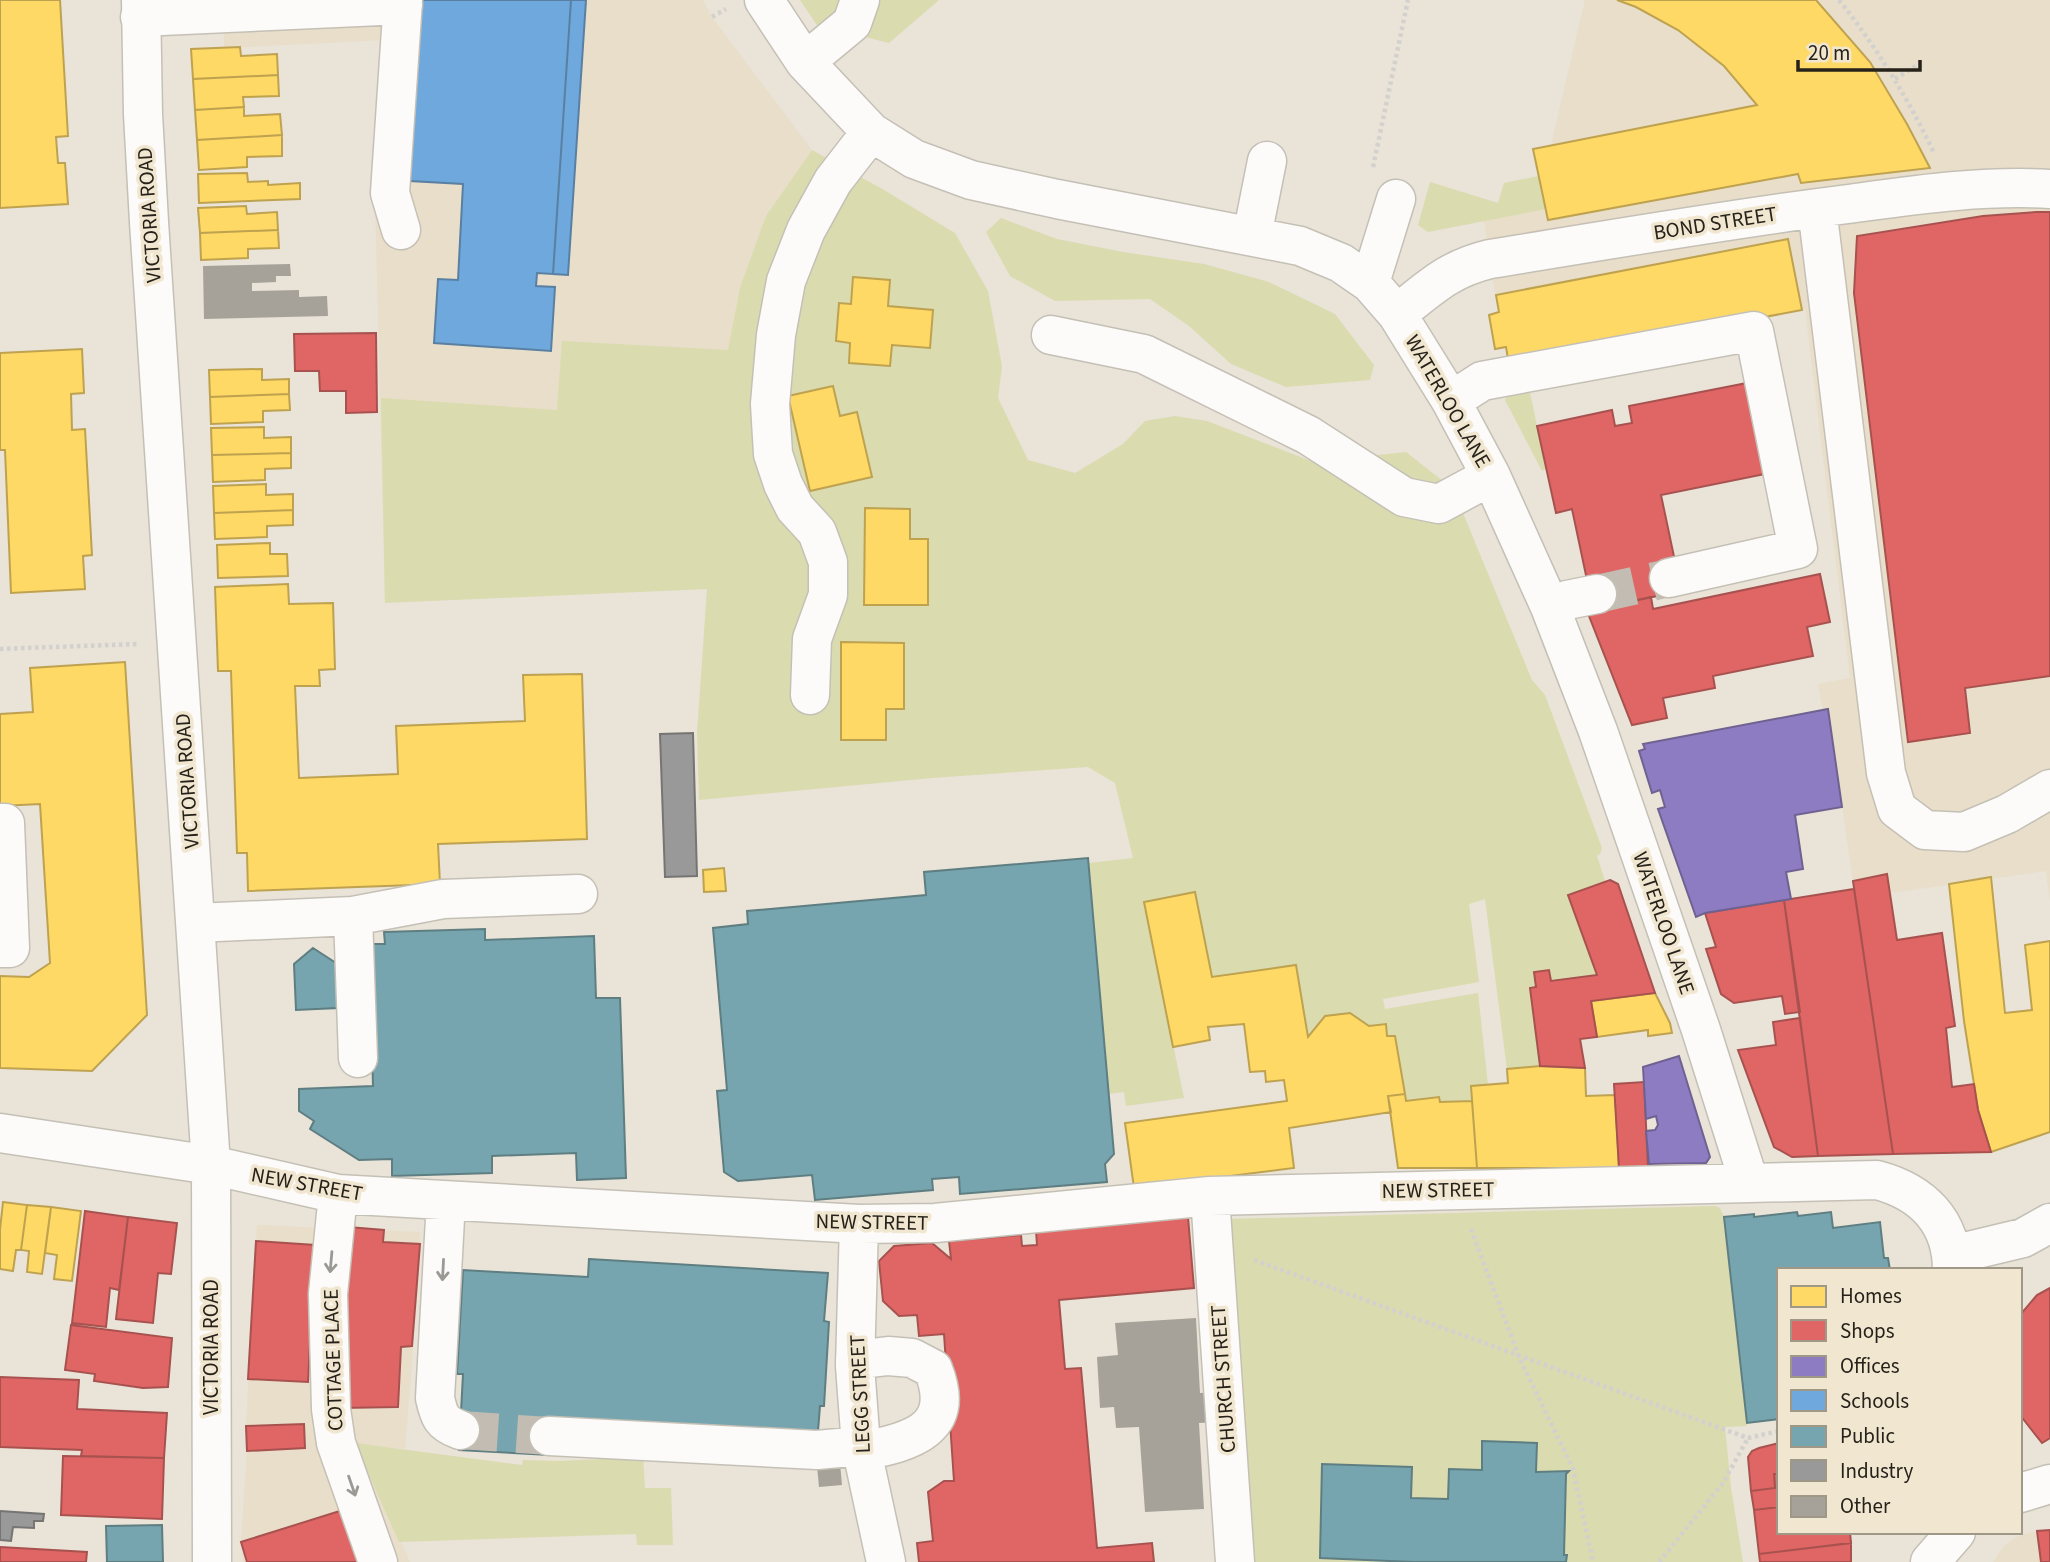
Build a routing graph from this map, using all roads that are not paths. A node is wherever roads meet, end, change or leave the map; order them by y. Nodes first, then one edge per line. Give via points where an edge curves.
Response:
1 (860, 0) edge
2 (403, 2) edge
3 (748, 3) edge
4 (141, 9) edge
5 (805, 62) junction
6 (871, 132) junction
7 (1267, 160) dead end
8 (1383, 188) road end
9 (2050, 189) edge
10 (1805, 209) junction
11 (401, 230) dead end
12 (1252, 236) junction
13 (1370, 283) junction
14 (1398, 314) junction
15 (1051, 335) dead end
16 (1451, 401) junction
17 (1491, 476) junction
18 (1669, 578) tunnel mouth
19 (1597, 594) tunnel mouth
20 (1550, 607) junction
21 (810, 695) dead end
22 (2050, 789) edge
23 (0, 823) edge
24 (579, 894) dead end
25 (354, 916) junction
26 (197, 923) junction
27 (0, 948) edge
28 (358, 1058) dead end
29 (0, 1133) edge
30 (211, 1165) junction
31 (1749, 1182) junction
32 (338, 1194) junction
33 (1210, 1196) junction
34 (446, 1201) junction
35 (859, 1224) junction
36 (2049, 1224) edge
37 (1952, 1262) edge
38 (855, 1360) junction
39 (460, 1430) tunnel mouth
40 (549, 1436) tunnel mouth
41 (862, 1449) junction
42 (2050, 1484) edge
43 (2022, 1492) edge
44 (1954, 1534) edge
45 (212, 1562) edge
46 (378, 1562) edge
47 (886, 1562) edge
48 (1236, 1562) edge
49 (1930, 1562) edge

1 - 5 street via 852,23
2 - 4 street
2 - 11 street via 390,193
3 - 5 street, WATERLOO LANE
4 - 26 street, VICTORIA ROAD via 148,195
5 - 6 street, WATERLOO LANE
6 - 12 street, WATERLOO LANE via 914,159 971,180
6 - 21 street via 833,181 806,230 786,281 776,335 770,404 773,454 782,484 795,508 817,532 828,562 828,595 812,639
7 - 12 street
8 - 13 street
9 - 10 street, BOND STREET via 1944,192
10 - 14 street, BOND STREET via 1469,264 1445,276
10 - 22 street via 1886,773 1897,809 1925,830 1964,832
12 - 13 street, WATERLOO LANE via 1311,250 1341,262
13 - 14 street, WATERLOO LANE
14 - 16 street, WATERLOO LANE
15 - 17 street via 1144,354 1308,435 1404,497 1438,504
16 - 17 street, WATERLOO LANE
16 - 18 street via 1482,381 1754,331 1798,549
17 - 20 street, WATERLOO LANE
19 - 20 street
20 - 31 street, WATERLOO LANE via 1598,731
23 - 27 street via 5,823 10,948
24 - 25 street via 443,899
25 - 26 street
25 - 28 street
26 - 30 street, VICTORIA ROAD
29 - 30 street, NEW STREET
30 - 32 street, NEW STREET
30 - 45 street, VICTORIA ROAD
31 - 33 street, NEW STREET
31 - 37 street, NEW STREET via 1877,1180 1898,1186 1933,1212 1945,1231
32 - 34 street, NEW STREET
32 -> 46 street, COTTAGE PLACE via 328,1294 331,1409 336,1443
33 - 35 street, NEW STREET via 936,1223
33 - 48 street, CHURCH STREET
34 - 35 street, NEW STREET
34 -> 39 street via 435,1398 446,1425
35 - 38 street, LEGG STREET
36 - 37 street via 2023,1238
38 - 41 street, LEGG STREET
38 - 41 street via 912,1358 933,1369 940,1387 940,1409 929,1426 909,1439
40 - 41 street
41 - 47 street, LEGG STREET
42 - 43 street
44 - 49 street

